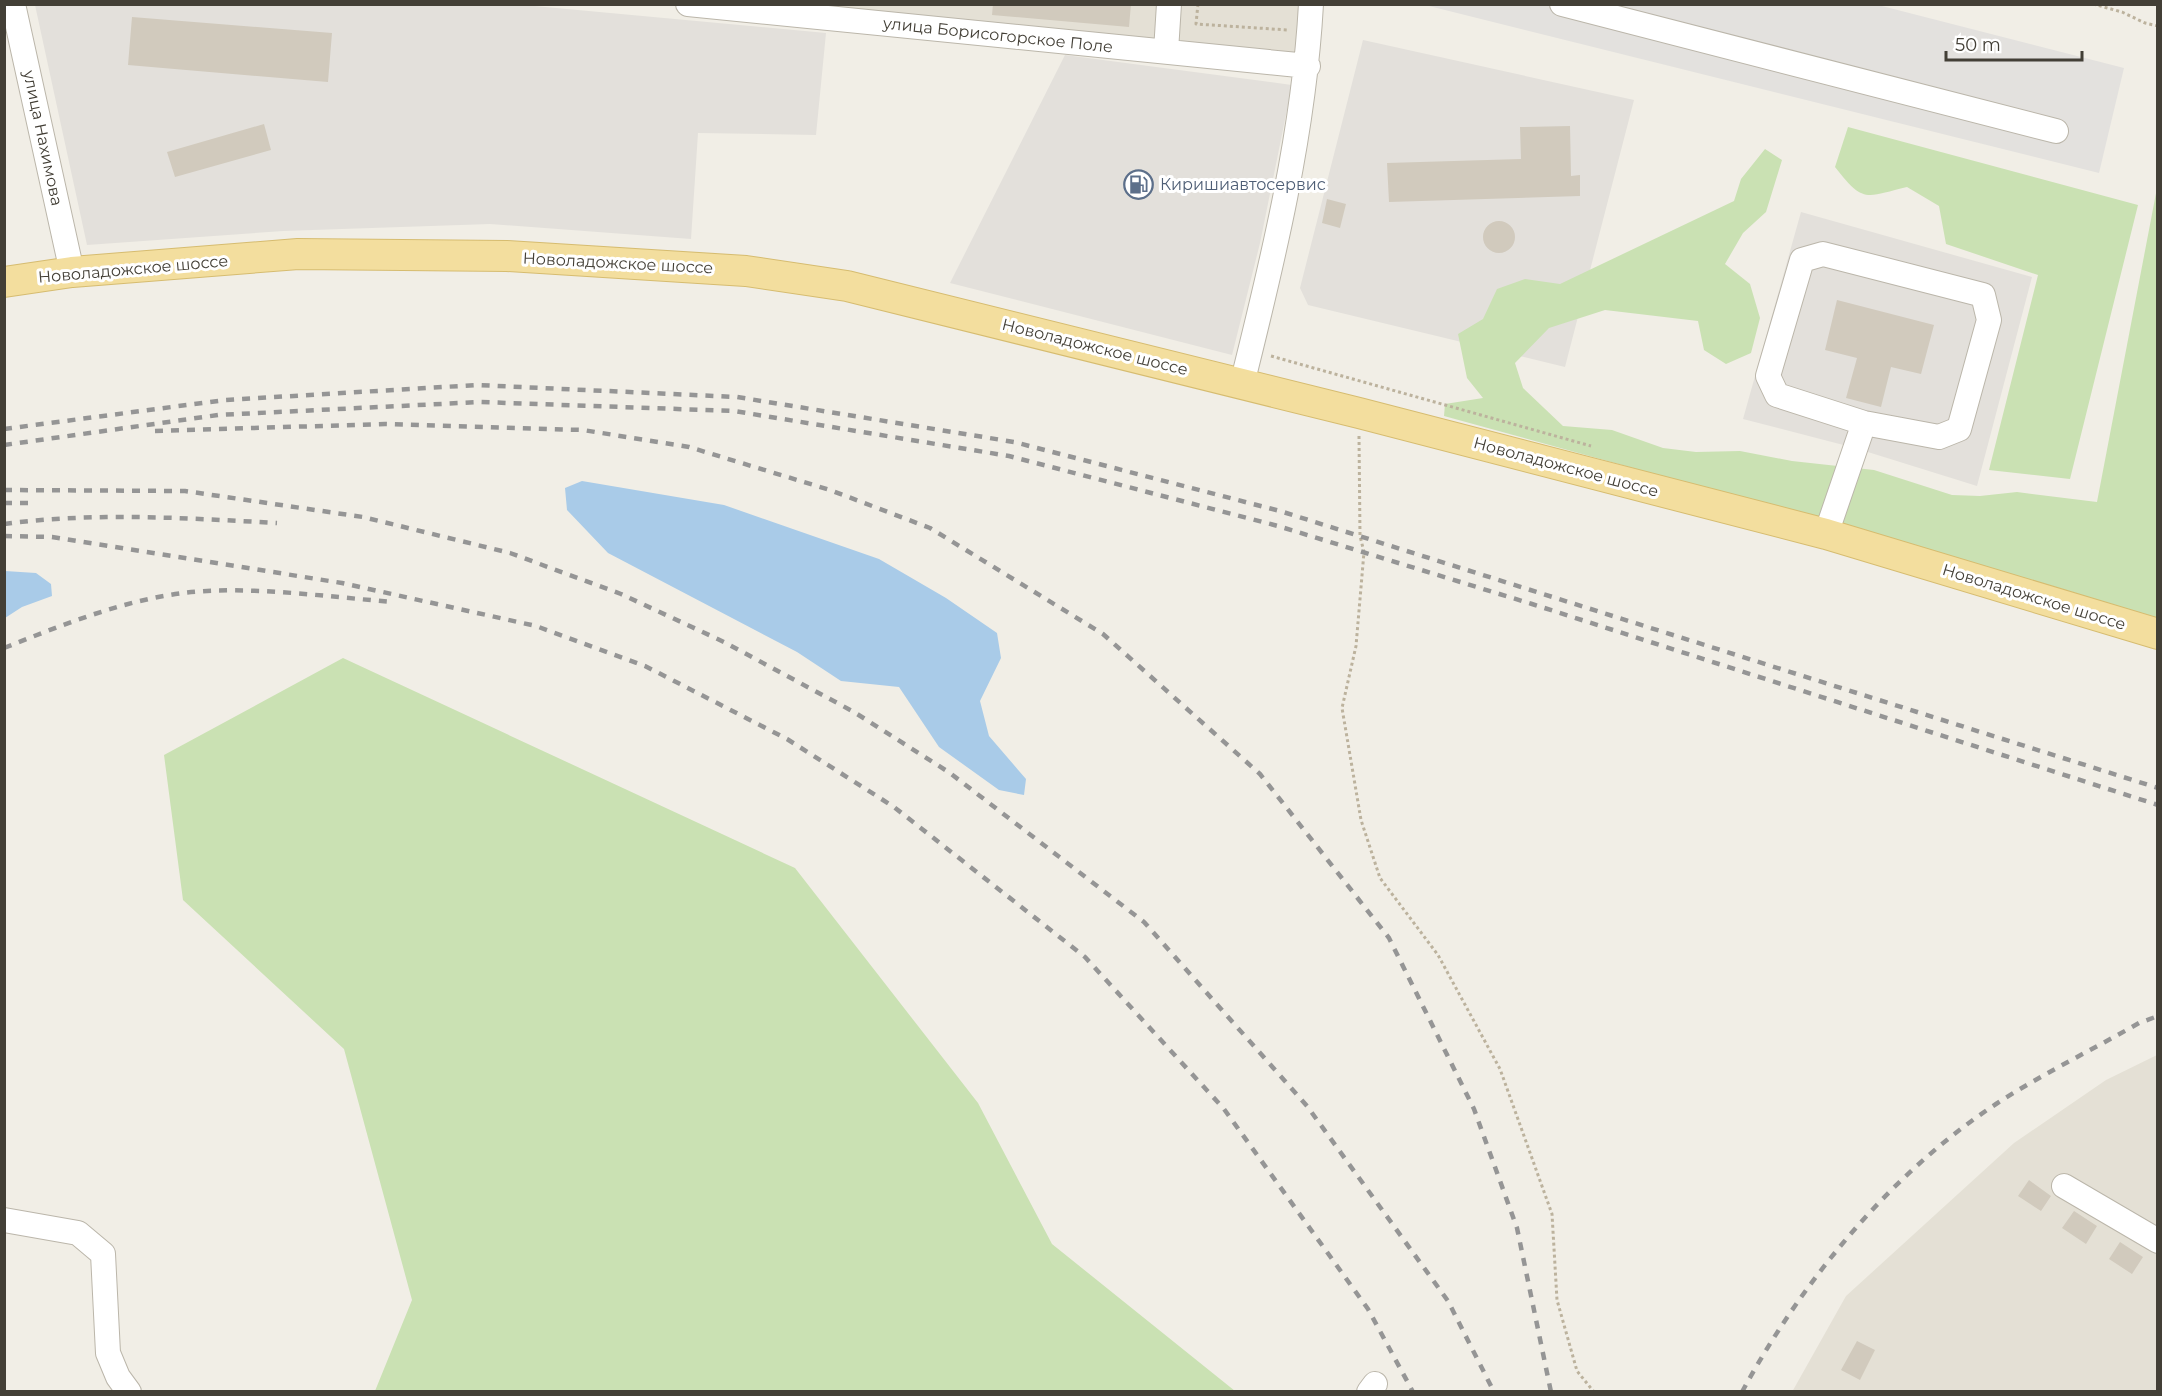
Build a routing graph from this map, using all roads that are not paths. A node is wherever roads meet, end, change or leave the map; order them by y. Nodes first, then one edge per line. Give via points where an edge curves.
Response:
1 (13, 4) edge
2 (688, 4) edge
3 (1169, 4) edge
4 (1311, 4) edge
5 (1562, 4) edge
6 (716, 6) edge
7 (1166, 51) junction
8 (1308, 66) junction
9 (2056, 131) dead end
10 (72, 272) junction
11 (4, 282) edge
12 (1242, 384) junction
13 (1864, 423) junction
14 (1826, 534) junction
15 (2157, 633) edge
16 (2064, 1186) dead end
17 (4, 1220) edge
18 (2157, 1241) edge
19 (129, 1392) edge

1 - 10 street, улица Нахимова
2 - 6 street, улица Борисогорское Поле
3 - 7 street
4 - 8 street
5 - 9 street
6 - 7 street, улица Борисогорское Поле
7 - 8 street, улица Борисогорское Поле
8 - 12 street via 1271,266
10 - 11 main road, Новоладожское шоссе
10 - 12 main road, Новоладожское шоссе via 298,254 507,256 746,271 847,286
12 - 14 main road, Новоладожское шоссе
13 - 13 street via 1939,437 1959,429 1989,320 1983,295 1823,254 1802,260 1768,376 1777,396
13 - 14 street
14 - 15 main road, Новоладожское шоссе
16 - 18 street
17 - 19 street via 78,1233 103,1254 108,1353

